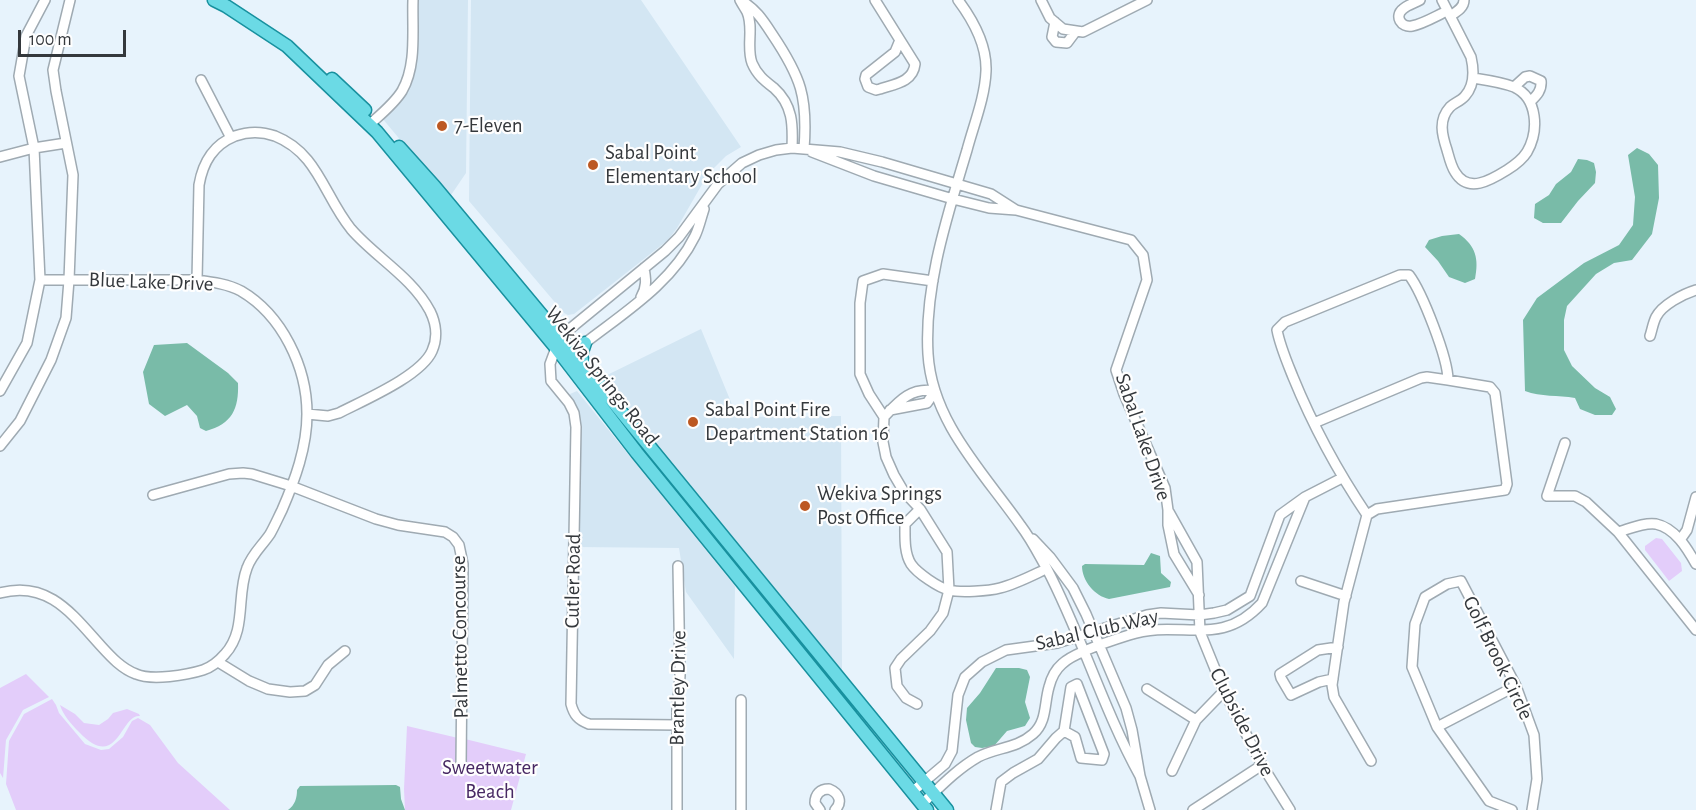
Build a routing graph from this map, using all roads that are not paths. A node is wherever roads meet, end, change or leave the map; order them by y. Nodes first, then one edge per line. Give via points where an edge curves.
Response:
1 (45, 0) edge
2 (70, 0) edge
3 (214, 0) edge
4 (232, 0) edge
5 (413, 0) edge
6 (740, 0) edge
7 (874, 0) edge
8 (958, 0) edge
9 (1041, 0) edge
10 (1147, 0) edge
11 (1420, 0) edge
12 (1442, 0) edge
13 (1464, 0) edge
14 (1448, 14) junction
15 (1055, 22) junction
16 (1076, 31) junction
17 (900, 40) junction
18 (1473, 78) junction
19 (201, 80) dead end
20 (1514, 87) junction
21 (1530, 102) junction
22 (372, 122) junction
23 (231, 138) junction
24 (66, 143) junction
25 (34, 148) junction
26 (792, 148) junction
27 (804, 149) junction
28 (0, 157) edge
29 (957, 183) junction
30 (953, 199) junction
31 (706, 201) junction
32 (1016, 210) junction
33 (644, 268) junction
34 (40, 280) junction
35 (69, 280) junction
36 (197, 280) junction
37 (933, 280) junction
38 (1696, 290) edge
39 (639, 301) junction
40 (1650, 336) dead end
41 (559, 343) junction
42 (585, 343) junction
43 (572, 351) junction
44 (583, 364) junction
45 (1448, 380) junction
46 (0, 391) edge
47 (935, 391) junction
48 (307, 414) junction
49 (887, 414) junction
50 (1314, 423) junction
51 (1565, 443) dead end
52 (649, 444) junction
53 (0, 446) edge
54 (637, 453) junction
55 (1342, 478) junction
56 (291, 486) junction
57 (153, 495) dead end
58 (1305, 497) junction
59 (1696, 497) edge
60 (920, 509) junction
61 (1168, 510) junction
62 (1367, 515) junction
63 (708, 518) junction
64 (698, 527) junction
65 (1023, 528) junction
66 (1618, 532) junction
67 (1680, 540) junction
68 (1696, 564) edge
69 (678, 566) dead end
70 (1046, 569) junction
71 (1301, 582) dead end
72 (949, 590) junction
73 (0, 593) edge
74 (1199, 595) junction
75 (1346, 596) junction
76 (1199, 615) junction
77 (1696, 630) edge
78 (1093, 632) junction
79 (1200, 632) junction
80 (1078, 638) junction
81 (1099, 646) junction
82 (1338, 647) junction
83 (345, 651) dead end
84 (1084, 652) junction
85 (218, 662) junction
86 (1333, 679) junction
87 (1516, 686) junction
88 (1147, 689) dead end
89 (1224, 691) junction
90 (741, 700) dead end
91 (917, 704) dead end
92 (1196, 720) junction
93 (678, 725) junction
94 (1437, 727) junction
95 (1064, 731) junction
96 (1371, 761) dead end
97 (1262, 765) junction
98 (461, 766) dead end
99 (1172, 771) dead end
100 (1140, 776) junction
101 (924, 782) junction
102 (912, 792) junction
103 (934, 793) junction
104 (924, 807) edge
105 (677, 810) edge
106 (741, 810) edge
107 (820, 810) edge
108 (835, 810) edge
109 (947, 810) edge
110 (996, 810) edge
111 (1150, 810) edge
112 (1193, 810) edge
113 (1290, 810) edge
114 (1512, 810) edge
115 (1532, 810) edge

1 - 25 street via 26,36 19,76
2 - 24 street via 53,70
3 - 22 main road, Wekiva Springs Road via 287,46
4 - 22 main road, Wekiva Springs Road via 278,32 346,91
5 - 22 street via 408,80 400,94
6 - 26 street via 750,23 751,61 757,74 787,103 791,114
6 - 27 street via 760,16 796,73 806,113
7 - 17 street
8 - 29 street via 975,27 986,69
9 - 15 street
10 - 16 street via 1083,32
11 - 14 street via 1399,13 1401,24 1413,26
12 - 14 street
13 - 14 street via 1462,7
14 - 18 street via 1471,57
15 - 16 street via 1063,29
15 - 16 street via 1052,37 1056,42 1067,43
17 - 17 street via 915,64 912,75 880,89 868,87 866,75 895,52
18 - 20 street
18 - 21 street via 1464,98 1444,115 1442,126 1455,172 1464,181 1485,183 1520,161 1528,151 1535,122
19 - 23 street
20 - 21 street
20 - 21 street via 1530,76 1541,81
22 - 41 main road, Wekiva Springs Road
23 - 36 street via 217,147 202,170
23 - 48 street via 254,131 269,134 288,141 303,153 350,228 416,291 430,310 435,326 432,351 409,376 339,414
24 - 25 street
24 - 35 street via 73,175
25 - 28 street
25 - 34 street
26 - 27 street, Sabal Lake Drive
26 - 31 street, Sabal Lake Drive via 759,154 742,163
27 - 29 street, Sabal Lake Drive via 840,152
27 - 30 street, Sabal Lake Drive via 874,176
29 - 30 street
29 - 32 street, Sabal Lake Drive via 991,194
30 - 32 street, Sabal Lake Drive
30 - 37 street
31 - 33 street, Sabal Lake Drive via 679,237
31 - 39 street via 687,251
32 - 61 street, Sabal Lake Drive via 1131,240 1143,255 1147,280 1116,370 1165,488
33 - 39 street via 645,290
33 - 41 street, Sabal Lake Drive
34 - 35 street, Blue Lake Drive
34 - 46 street via 27,343
35 - 36 street, Blue Lake Drive
35 - 53 street via 66,318 51,360 20,421
36 - 48 street, Blue Lake Drive via 240,290 271,315 295,354
37 - 47 street via 928,355
37 - 49 street via 883,274 863,281 860,374 869,394
38 - 40 street via 1672,302 1656,316
39 - 42 street
41 - 43 main road, Wekiva Springs Road
41 - 54 main road, Wekiva Springs Road
41 - 93 street, Cutler Road via 550,364 551,381 569,403 576,427 573,713 589,724
42 - 43 street
42 - 44 main road
43 - 44 main road, Wekiva Springs Road
44 - 52 main road, Wekiva Springs Road
45 - 50 street via 1422,378
45 - 50 street via 1441,348 1417,285 1409,275 1400,275 1285,322 1277,330
45 - 62 street via 1490,387 1495,393 1505,490 1377,509
47 - 49 street via 927,403
47 - 65 street via 958,441
48 - 56 street, Blue Lake Drive
49 - 60 street via 883,442 886,457 904,492
50 - 55 street
51 - 66 street via 1547,496 1575,496
52 - 54 main road
52 - 63 main road, Wekiva Springs Road
54 - 64 main road, Wekiva Springs Road
55 - 58 street, Sabal Club Way
55 - 62 street
56 - 57 street, Palmetto Concourse via 243,473
56 - 85 street, Blue Lake Drive via 269,535 246,569 236,635
56 - 98 street, Palmetto Concourse via 376,519 446,532 459,545 463,564
58 - 76 street, Sabal Club Way via 1280,514 1250,596 1227,610
58 - 79 street, Sabal Club Way via 1262,603 1239,621
59 - 67 street via 1687,530
60 - 72 street via 947,552
60 - 72 street via 905,524 911,564 923,576
61 - 74 street, Sabal Lake Drive via 1197,562
61 - 74 street, Sabal Lake Drive via 1174,554
62 - 75 street
63 - 64 main road
63 - 101 main road, Wekiva Springs Road
64 - 102 main road, Wekiva Springs Road
65 - 70 street
65 - 78 street via 1073,588
66 - 67 street via 1656,524
66 - 77 street
67 - 68 street
69 - 93 street, Brantley Drive
70 - 72 street via 999,588
70 - 80 street
71 - 75 street
72 - 91 street via 943,613 895,668 897,686
73 - 85 street via 22,590 52,598 113,660 137,675 177,675 205,670
74 - 76 street, Sabal Lake Drive
75 - 82 street
76 - 78 street, Sabal Club Way via 1147,615
76 - 79 street, Sabal Lake Drive
78 - 80 street, Sabal Club Way
78 - 81 street
79 - 81 street, Sabal Club Way via 1161,628
79 - 89 street, Clubside Drive
80 - 84 street
80 - 101 street, Sabal Club Way via 1006,650 982,662 965,677 958,695 952,751 945,764
81 - 84 street, Sabal Club Way
81 - 100 street via 1126,708
82 - 86 street
82 - 86 street via 1318,650 1280,674 1291,695
83 - 85 street via 328,665 315,685 298,691 268,689
84 - 100 street via 1121,742
84 - 103 street, Sabal Club Way via 1063,662 1054,673 1045,716 1035,733 963,766
86 - 96 street via 1334,697
87 - 94 street
87 - 94 street, Golf Brook Circle via 1461,581 1447,584 1425,597 1415,624 1412,667
87 - 115 street, Golf Brook Circle via 1534,735 1537,779
88 - 92 street
89 - 92 street
89 - 97 street, Clubside Drive
90 - 106 street
92 - 99 street
93 - 105 street, Brantley Drive
94 - 114 street, Golf Brook Circle via 1489,801
95 - 95 street via 1075,737 1081,758 1102,760 1104,754 1077,684 1071,687
95 - 110 street via 1038,759 1001,782
97 - 112 street
97 - 113 street, Clubside Drive
100 - 111 street
101 - 102 street, Sabal Club Way
101 - 103 main road, Wekiva Springs Road
102 - 104 main road, Wekiva Springs Road
103 - 104 street, Sabal Club Way
103 - 109 main road, Wekiva Springs Road
107 - 108 street via 815,803 817,794 830,789 839,798

